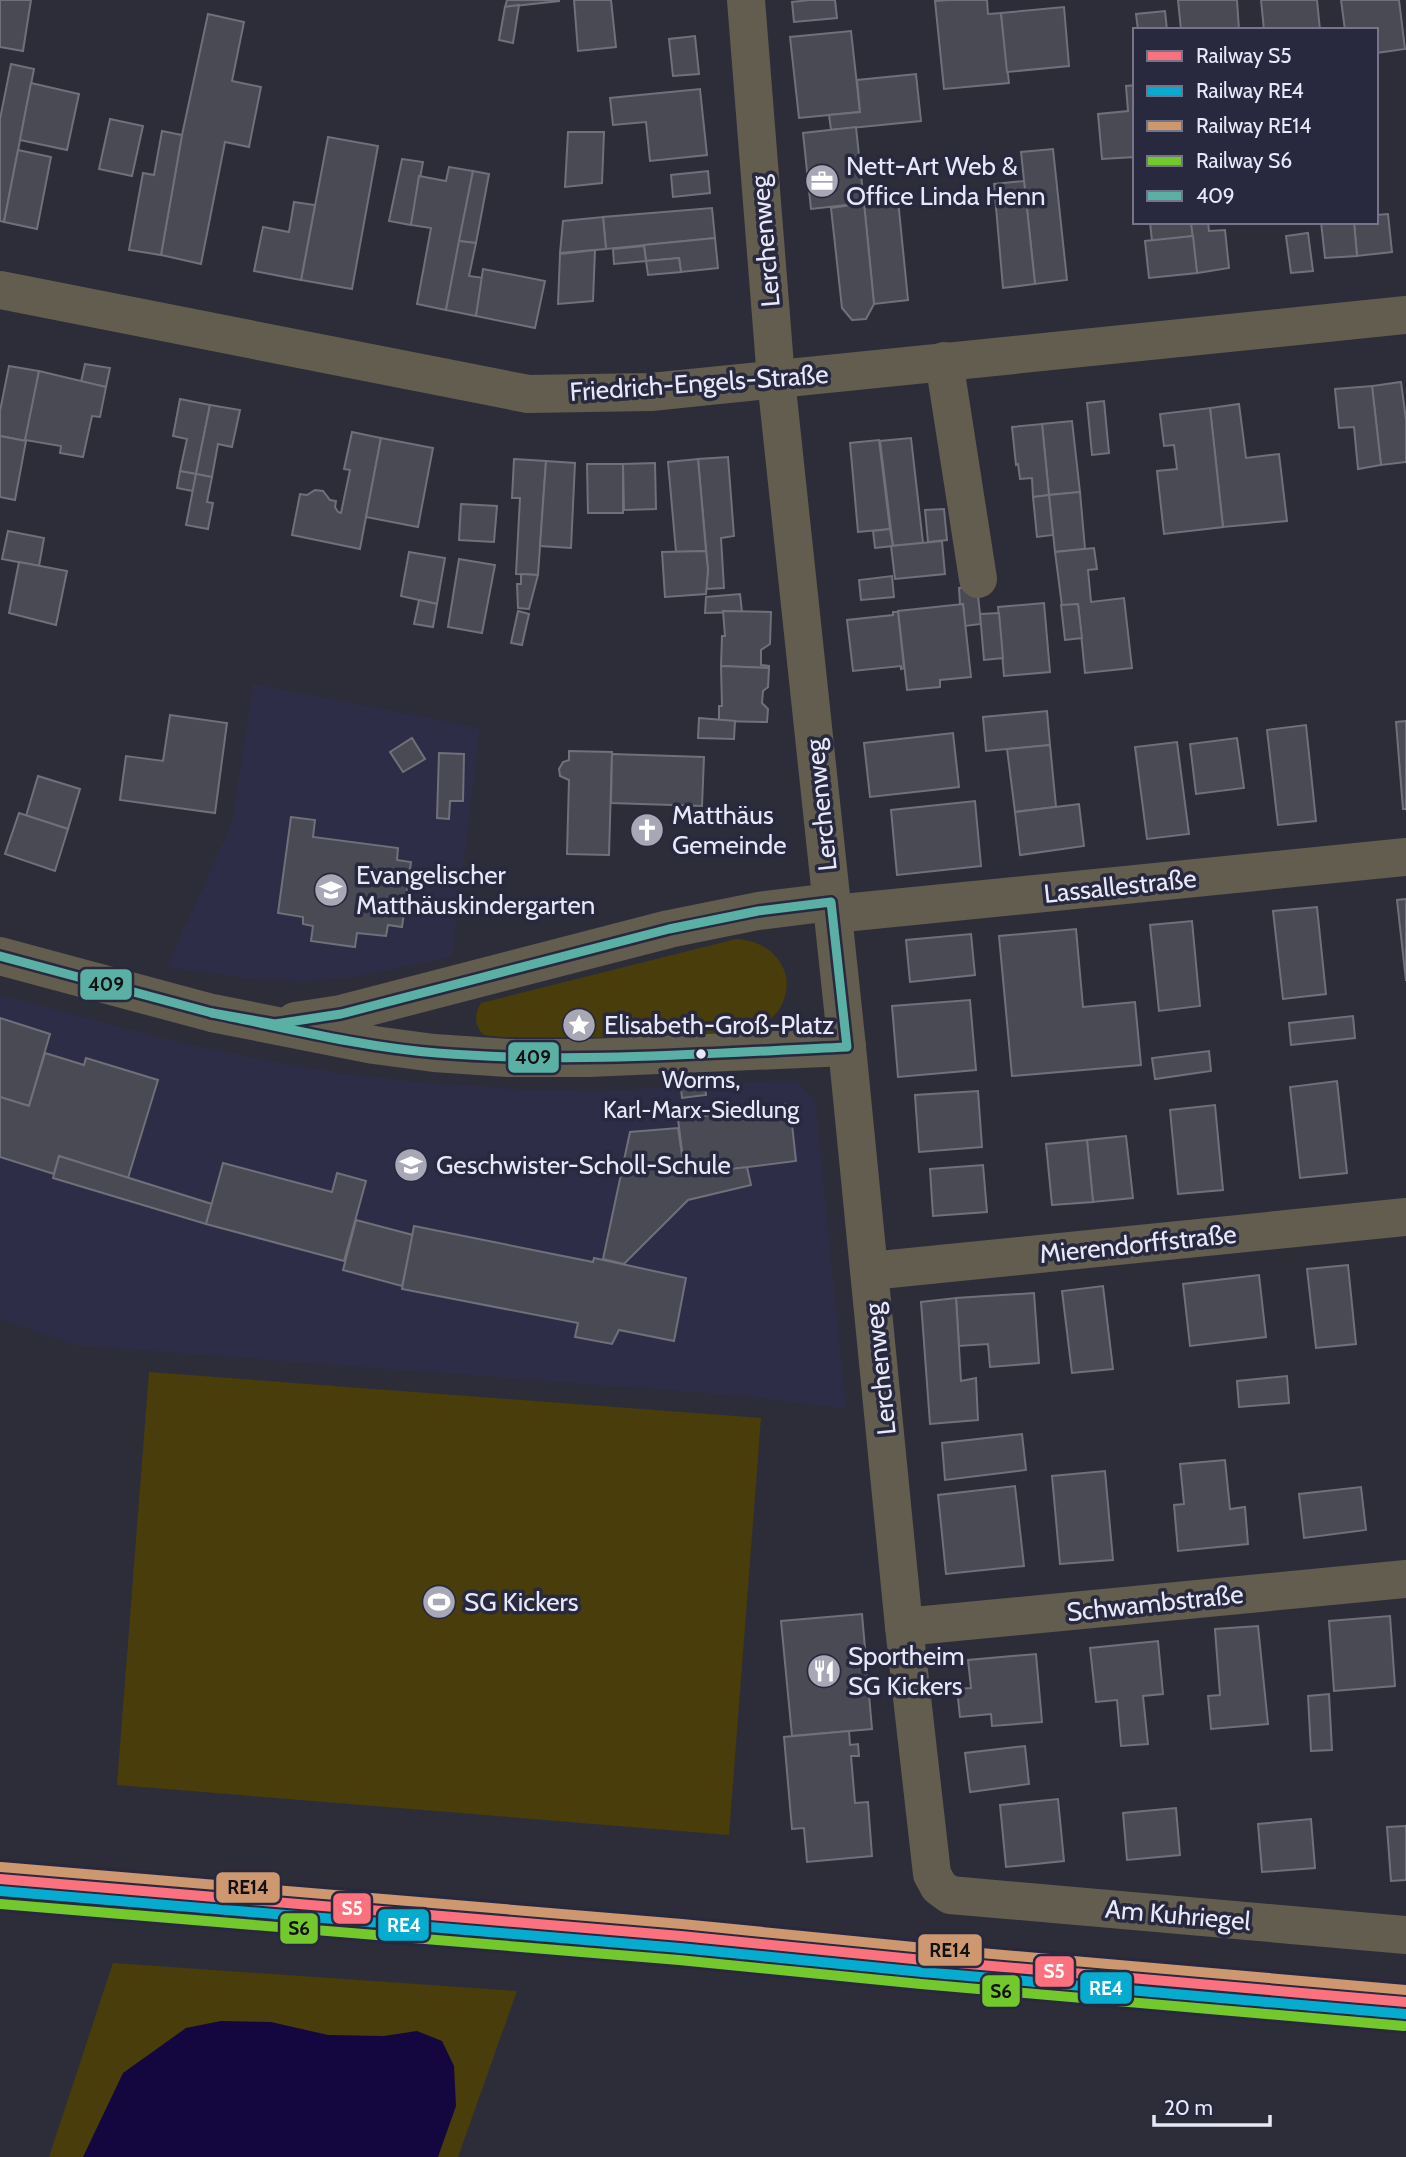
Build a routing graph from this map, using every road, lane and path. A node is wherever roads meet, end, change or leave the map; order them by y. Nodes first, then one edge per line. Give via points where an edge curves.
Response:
1 (746, 0) edge
2 (0, 290) edge
3 (1406, 315) edge
4 (944, 361) junction
5 (776, 379) junction
6 (978, 579) dead end
7 (1406, 857) edge
8 (832, 908) junction
9 (0, 956) edge
10 (275, 1024) junction
11 (847, 1047) junction
12 (1406, 1217) edge
13 (870, 1270) junction
14 (1406, 1578) edge
15 (904, 1627) junction
16 (950, 1895) joint
17 (1406, 1935) edge

1 - 5 street, Lerchenweg
2 - 5 street, Friedrich-Engels-Straße via 528,394 651,392
3 - 4 street, Friedrich-Engels-Straße
4 - 5 street, Friedrich-Engels-Straße
4 - 6 street
5 - 8 street, Lerchenweg
7 - 8 street, Lassallestraße
8 - 10 street, Lassallestraße via 758,911 669,929 341,1014
8 - 11 street, Lerchenweg
9 - 10 street via 212,1013
10 - 11 street via 434,1054 508,1058
11 - 13 street, Lerchenweg
12 - 13 street, Mierendorffstraße
13 - 15 street, Lerchenweg
14 - 15 street, Schwambstraße
15 - 16 street, Lerchenweg via 932,1874
16 - 17 street, Am Kuhriegel

